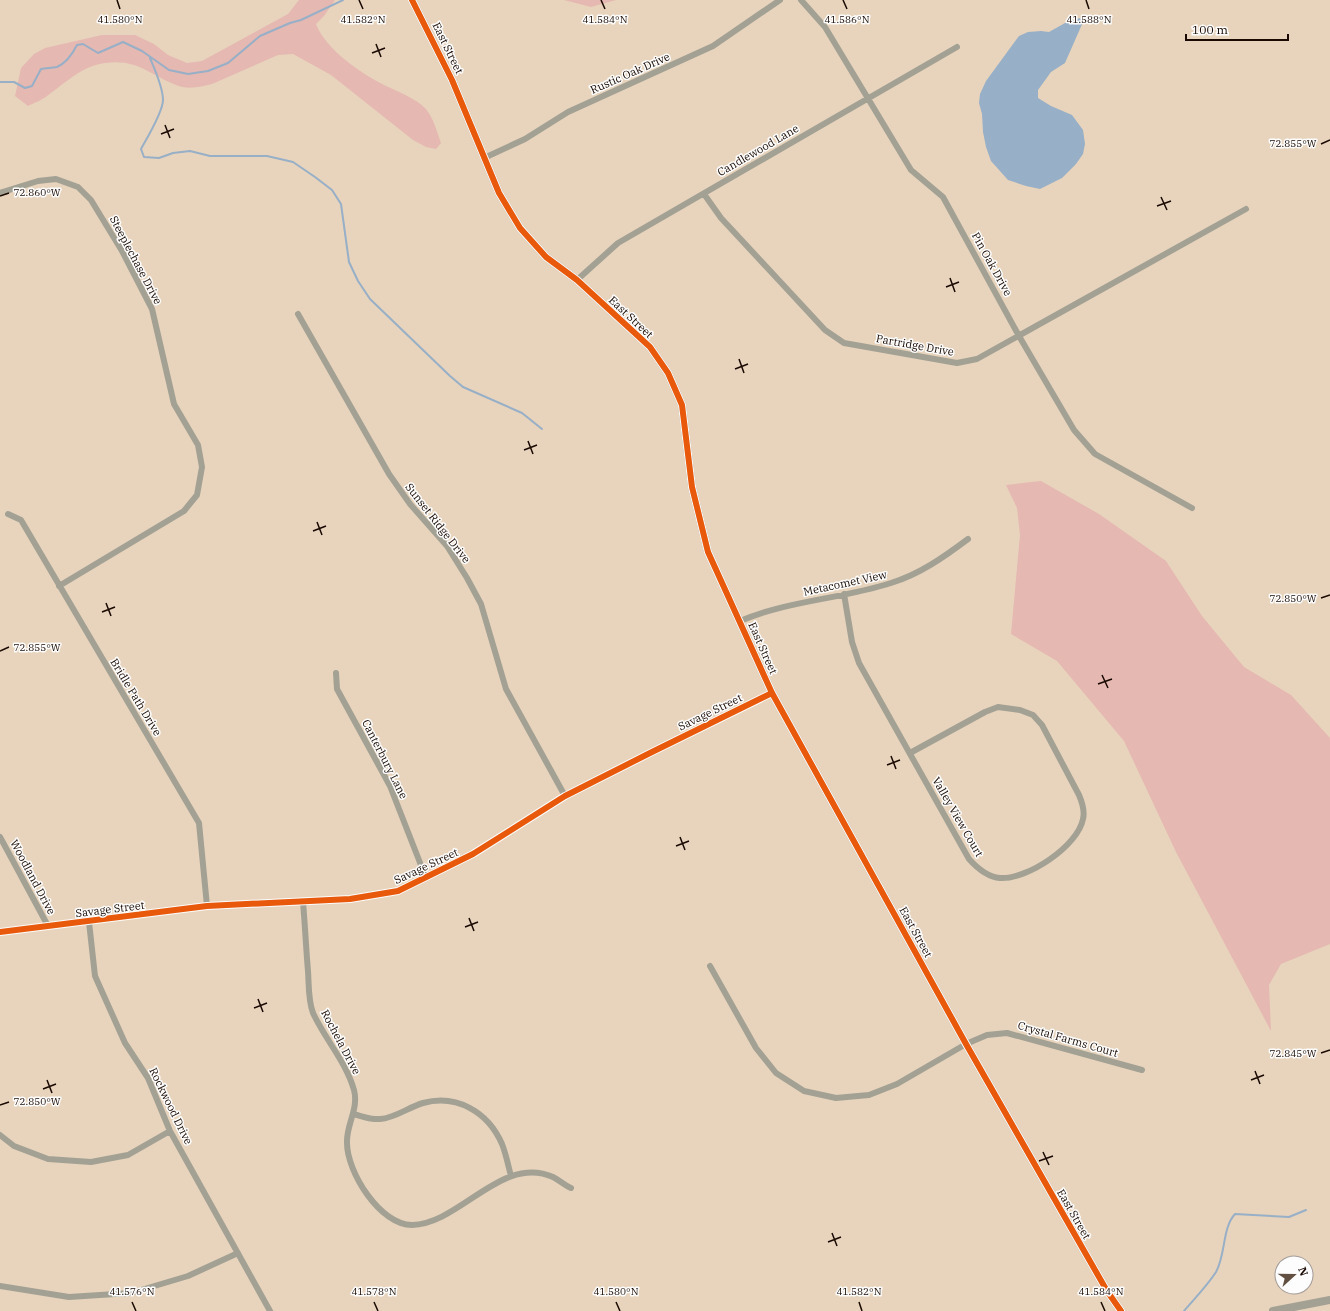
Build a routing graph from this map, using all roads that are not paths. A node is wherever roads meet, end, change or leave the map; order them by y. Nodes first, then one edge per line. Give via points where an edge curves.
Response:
1 (412, 0) edge
2 (780, 0) edge
3 (801, 0) edge
4 (957, 47) dead end
5 (868, 98) junction
6 (484, 158) junction
7 (0, 193) edge
8 (704, 194) junction
9 (1246, 209) dead end
10 (577, 280) junction
11 (298, 314) dead end
12 (1019, 336) junction
13 (1192, 508) dead end
14 (8, 514) dead end
15 (968, 539) dead end
16 (59, 586) junction
17 (844, 594) junction
18 (740, 621) junction
19 (336, 673) dead end
20 (772, 693) junction
21 (910, 753) junction
22 (565, 796) junction
23 (0, 837) edge
24 (426, 878) junction
25 (303, 902) junction
26 (207, 906) junction
27 (89, 922) junction
28 (48, 926) junction
29 (0, 932) edge
30 (710, 966) dead end
31 (966, 1044) junction
32 (1142, 1070) dead end
33 (353, 1114) junction
34 (170, 1131) junction
35 (0, 1135) edge
36 (511, 1176) junction
37 (571, 1188) dead end
38 (238, 1253) junction
39 (0, 1286) edge
40 (1330, 1300) edge
41 (270, 1311) edge
42 (1121, 1311) edge
43 (1273, 1311) edge

1 - 6 street, East Street via 452,80
2 - 6 street, Rustic Oak Drive via 713,46 568,112 525,139
3 - 5 street, Pin Oak Drive via 825,27
4 - 5 street, Candlewood Lane
5 - 8 street, Candlewood Lane
5 - 12 street, Pin Oak Drive via 911,170 943,196
6 - 10 street, East Street via 499,193 520,228 546,257
7 - 16 street, Steeplechase Drive via 38,181 56,180 78,187 91,200 122,251 152,309 174,404 198,445 202,467 197,495 184,511
8 - 10 street, Candlewood Lane via 618,243
8 - 12 street, Partridge Drive via 721,218 825,330 844,343 957,363 977,359
9 - 12 street, Partridge Drive
10 - 18 street, East Street via 650,347 668,373 682,404 692,487 708,552
11 - 22 street, Sunset Ridge Drive via 388,474 446,546 467,578 481,604 506,690
12 - 13 street, Pin Oak Drive via 1074,430 1095,454
14 - 16 street, Bridle Path Drive via 21,520
15 - 17 street, Metacomet View via 928,567 898,580
16 - 26 street, Bridle Path Drive via 199,823
17 - 18 street, Metacomet View via 778,607
17 - 21 street, Valley View Court via 854,652
18 - 20 street, East Street
19 - 24 street, Canterbury Lane via 337,689 390,786
20 - 22 street, Savage Street
20 - 31 street, East Street
21 - 21 street, Valley View Court via 969,859 987,874 998,878 1021,875 1032,870 1071,842 1080,830 1084,818 1079,795 1042,725 1033,715 998,707
22 - 24 street, Savage Street via 473,854
23 - 28 street, Woodland Drive
24 - 25 street, Savage Street via 398,891 350,899
25 - 26 street, Savage Street
25 - 33 street, Rochela Drive via 310,1004 351,1081 356,1101
26 - 27 street, Savage Street
27 - 28 street, Savage Street
27 - 34 street, Rockwood Drive via 95,976 125,1043 148,1078
28 - 29 street, Savage Street
30 - 31 street, Crystal Farms Court via 756,1048 776,1073 804,1091 836,1098 869,1095 897,1084
31 - 32 street, Crystal Farms Court via 987,1035 1007,1033
31 - 42 street, East Street via 1106,1291
33 - 36 street via 381,1119 424,1103 442,1101 469,1106 484,1117 494,1129 502,1144
33 - 36 street, Rochela Drive via 346,1142 348,1156 376,1206 383,1214 395,1220 410,1225 435,1220
34 - 35 street via 128,1155 91,1162 48,1159 14,1146
34 - 38 street, Rockwood Drive
36 - 37 street, Rochela Drive via 533,1173 544,1175 553,1177
38 - 39 street via 188,1276 131,1293 69,1297
38 - 41 street, Rockwood Drive
40 - 43 street

